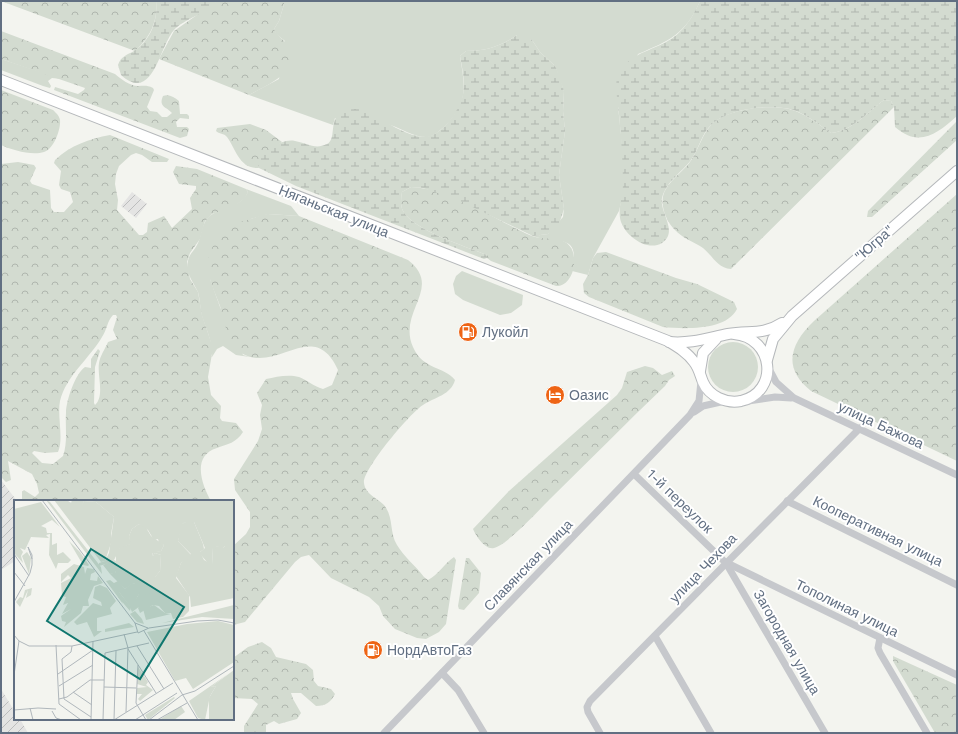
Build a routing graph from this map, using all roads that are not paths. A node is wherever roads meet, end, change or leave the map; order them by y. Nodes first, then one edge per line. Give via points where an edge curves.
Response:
1 (1, 80) edge
2 (957, 171) edge
3 (792, 316) junction
4 (734, 334) junction
5 (719, 337) junction
6 (668, 342) junction
7 (767, 364) junction
8 (701, 376) junction
9 (794, 398) junction
10 (731, 401) junction
11 (690, 414) junction
12 (860, 428) junction
13 (634, 474) junction
14 (957, 475) edge
15 (787, 501) junction
16 (726, 563) junction
17 (957, 585) edge
18 (654, 636) junction
19 (880, 638) junction
20 (442, 672) junction
21 (957, 676) edge
22 (384, 733) edge
23 (484, 733) edge
24 (600, 733) edge
25 (711, 733) edge
26 (825, 733) edge
27 (927, 733) edge

1 - 6 highway, Няганьская улица
2 - 3 highway, "Югра"
3 - 4 highway via 778,326 764,331
3 - 7 highway via 773,339
4 - 5 highway
4 - 7 highway via 746,336 756,342 763,351
5 - 6 highway via 694,342
5 - 8 highway via 703,352
6 - 8 highway via 691,358
7 - 9 street via 776,382
7 - 10 highway via 766,379 759,390 749,398
8 - 10 highway via 711,393
8 - 11 street via 700,396
9 - 10 street
9 - 12 street, улица Бажова
10 - 11 street via 703,406
11 - 13 street, Славянская улица
12 - 14 street, улица Бажова
12 - 15 street, улица Чехова
13 - 16 street, 1-й переулок
13 - 20 street, Славянская улица
15 - 16 street, улица Чехова
15 - 17 street, Кооперативная улица
16 - 18 street, улица Чехова
16 - 19 street, Тополиная улица
16 - 26 street, Загородная улица
18 - 24 street, улица Чехова via 590,701 588,712
18 - 25 street
19 - 21 street, Тополиная улица
19 - 27 street via 880,653
20 - 22 street, Славянская улица
20 - 23 street via 458,690

